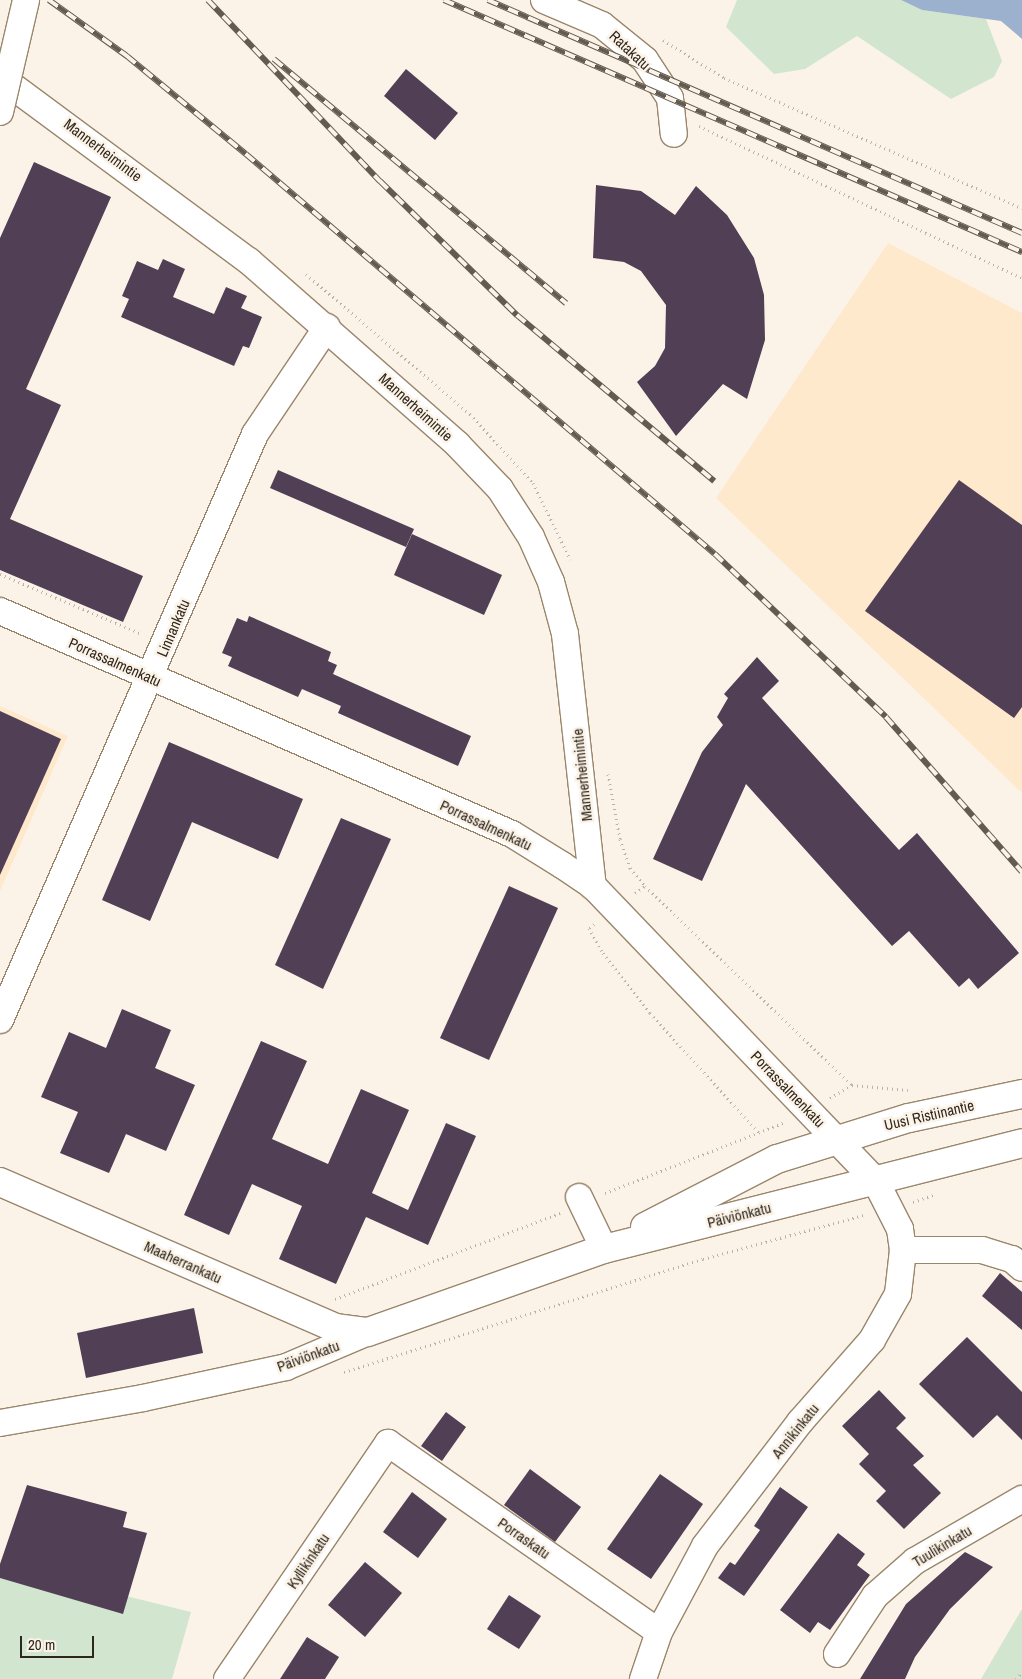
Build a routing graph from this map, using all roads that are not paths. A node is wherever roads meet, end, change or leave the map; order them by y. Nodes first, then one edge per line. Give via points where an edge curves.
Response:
1 (26, 0) edge
2 (544, 0) edge
3 (0, 77) edge
4 (0, 112) edge
5 (673, 124) road end
6 (327, 327) junction
7 (0, 611) edge
8 (151, 678) junction
9 (593, 886) junction
10 (0, 1020) edge
11 (1022, 1094) edge
12 (836, 1139) junction
13 (1022, 1143) edge
14 (875, 1180) junction
15 (0, 1182) edge
16 (581, 1201) road end
17 (604, 1248) junction
18 (903, 1250) junction
19 (1022, 1268) edge
20 (368, 1332) junction
21 (0, 1423) edge
22 (388, 1443) joint
23 (1022, 1499) edge
24 (659, 1632) junction
25 (837, 1654) dead end
26 (227, 1679) edge
27 (643, 1679) edge

1 - 4 street, bridge
2 - 5 street, Ratakatu via 602,25 645,60 670,98
3 - 6 street, Mannerheimintie via 234,249
6 - 8 street, Linnankatu via 254,434
6 - 9 street, Mannerheimintie via 457,444 500,489 531,537 551,582 565,634
7 - 8 street, Porrassalmenkatu
8 - 9 street, Porrassalmenkatu via 512,834
8 - 10 street, Linnankatu
9 - 12 street, Porrassalmenkatu
11 - 12 main road, Uusi Ristiinantie via 909,1118
12 - 14 street, Porrassalmenkatu
12 - 17 main road, Päiviönkatu via 777,1159
13 - 14 main road
14 - 17 main road, Päiviönkatu
14 - 18 street, Annikinkatu via 892,1209
15 - 20 main road, Maaherrankatu via 335,1328
16 - 17 street
17 - 20 main road, Päiviönkatu
18 - 19 street via 982,1250 1012,1259
18 - 24 street, Annikinkatu via 898,1294 872,1340 800,1422 705,1546
20 - 21 street, Päiviönkatu via 286,1366 143,1398
22 - 24 street, Porraskatu
22 - 26 street, Kyllikinkatu
23 - 25 street, Tuulikinkatu via 914,1561 875,1596
24 - 27 street, Annikinkatu

